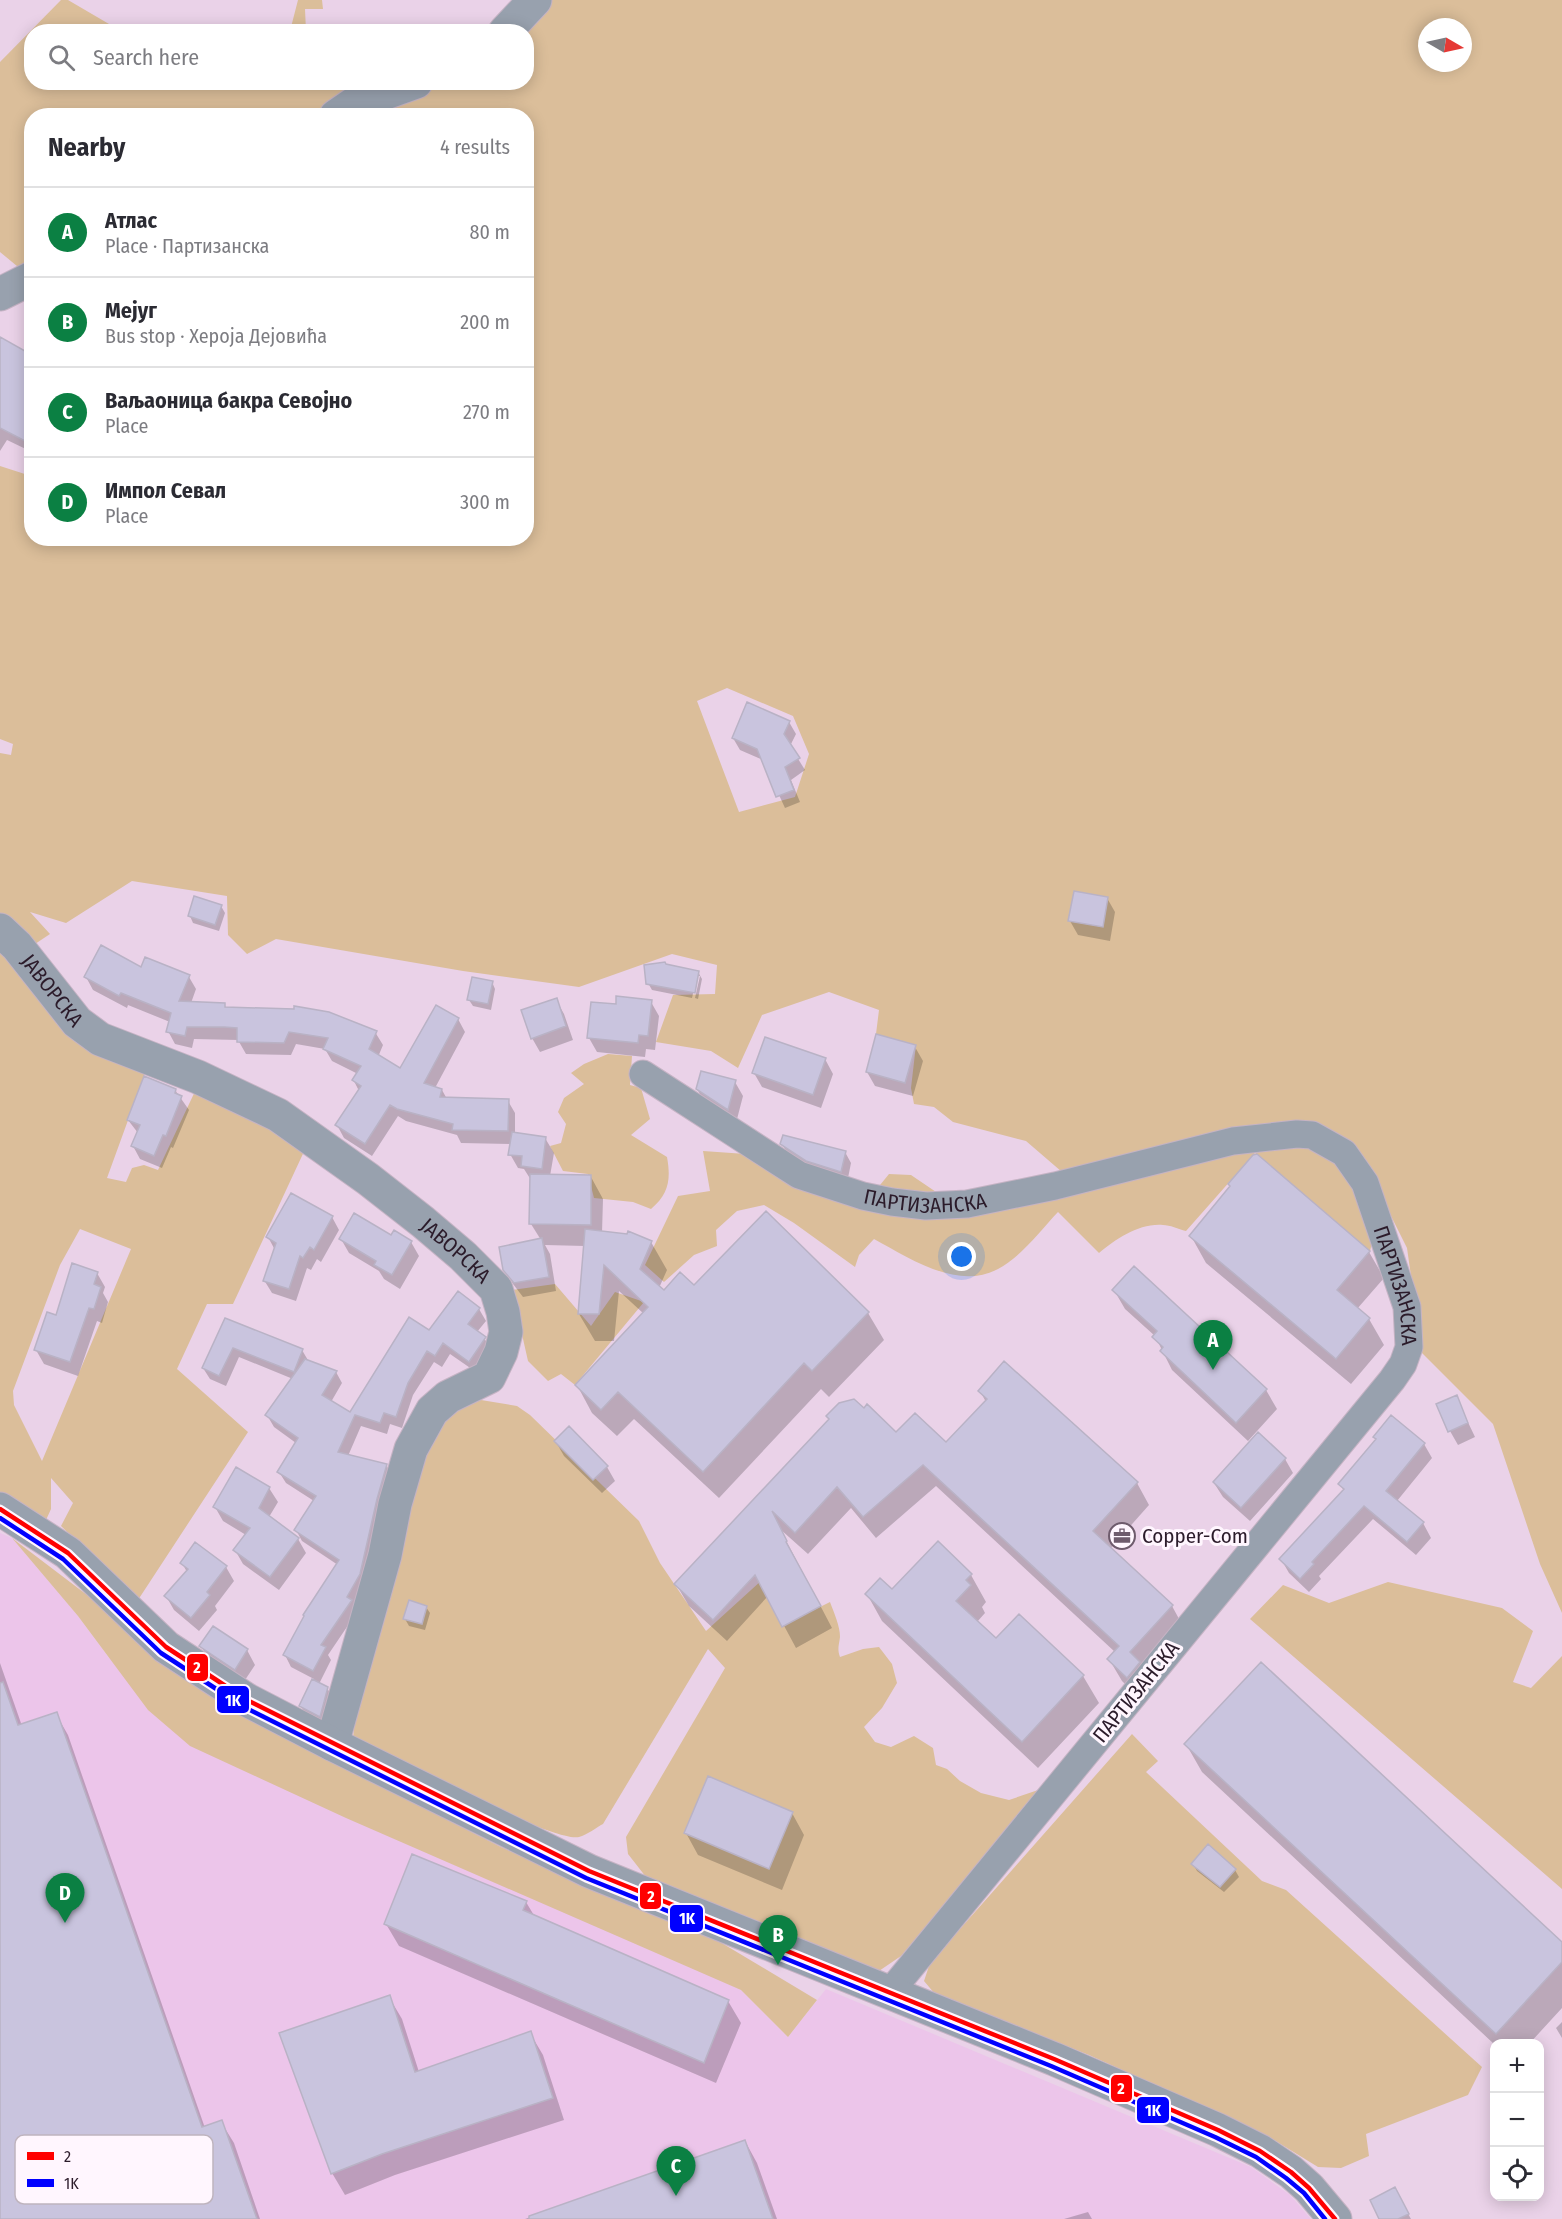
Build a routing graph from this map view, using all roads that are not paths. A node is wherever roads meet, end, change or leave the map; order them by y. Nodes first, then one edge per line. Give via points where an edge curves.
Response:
1 (535, 0) edge
2 (512, 24) edge
3 (394, 90) edge
4 (348, 108) edge
5 (24, 282) edge
6 (0, 294) edge
7 (0, 930) edge
8 (643, 1074) dead end
9 (0, 1509) edge
10 (332, 1744) junction
11 (890, 1992) junction
12 (1335, 2219) edge

1 - 2 street
3 - 4 street
5 - 6 street
7 - 10 street, ЈАВОРСКА via 77,1022 100,1039 198,1077 278,1115 377,1186 463,1256 496,1289 506,1332 501,1352 489,1377 448,1397 432,1411 411,1449
8 - 11 street, ПАРТИЗАНСКА via 799,1175 863,1196 926,1206 967,1204 1055,1186 1233,1141 1312,1136 1344,1153 1365,1183 1407,1307 1409,1347 1392,1380
9 - 10 street via 68,1553 166,1647 248,1700
10 - 11 street via 589,1871
11 - 12 street via 1260,2151 1300,2180

